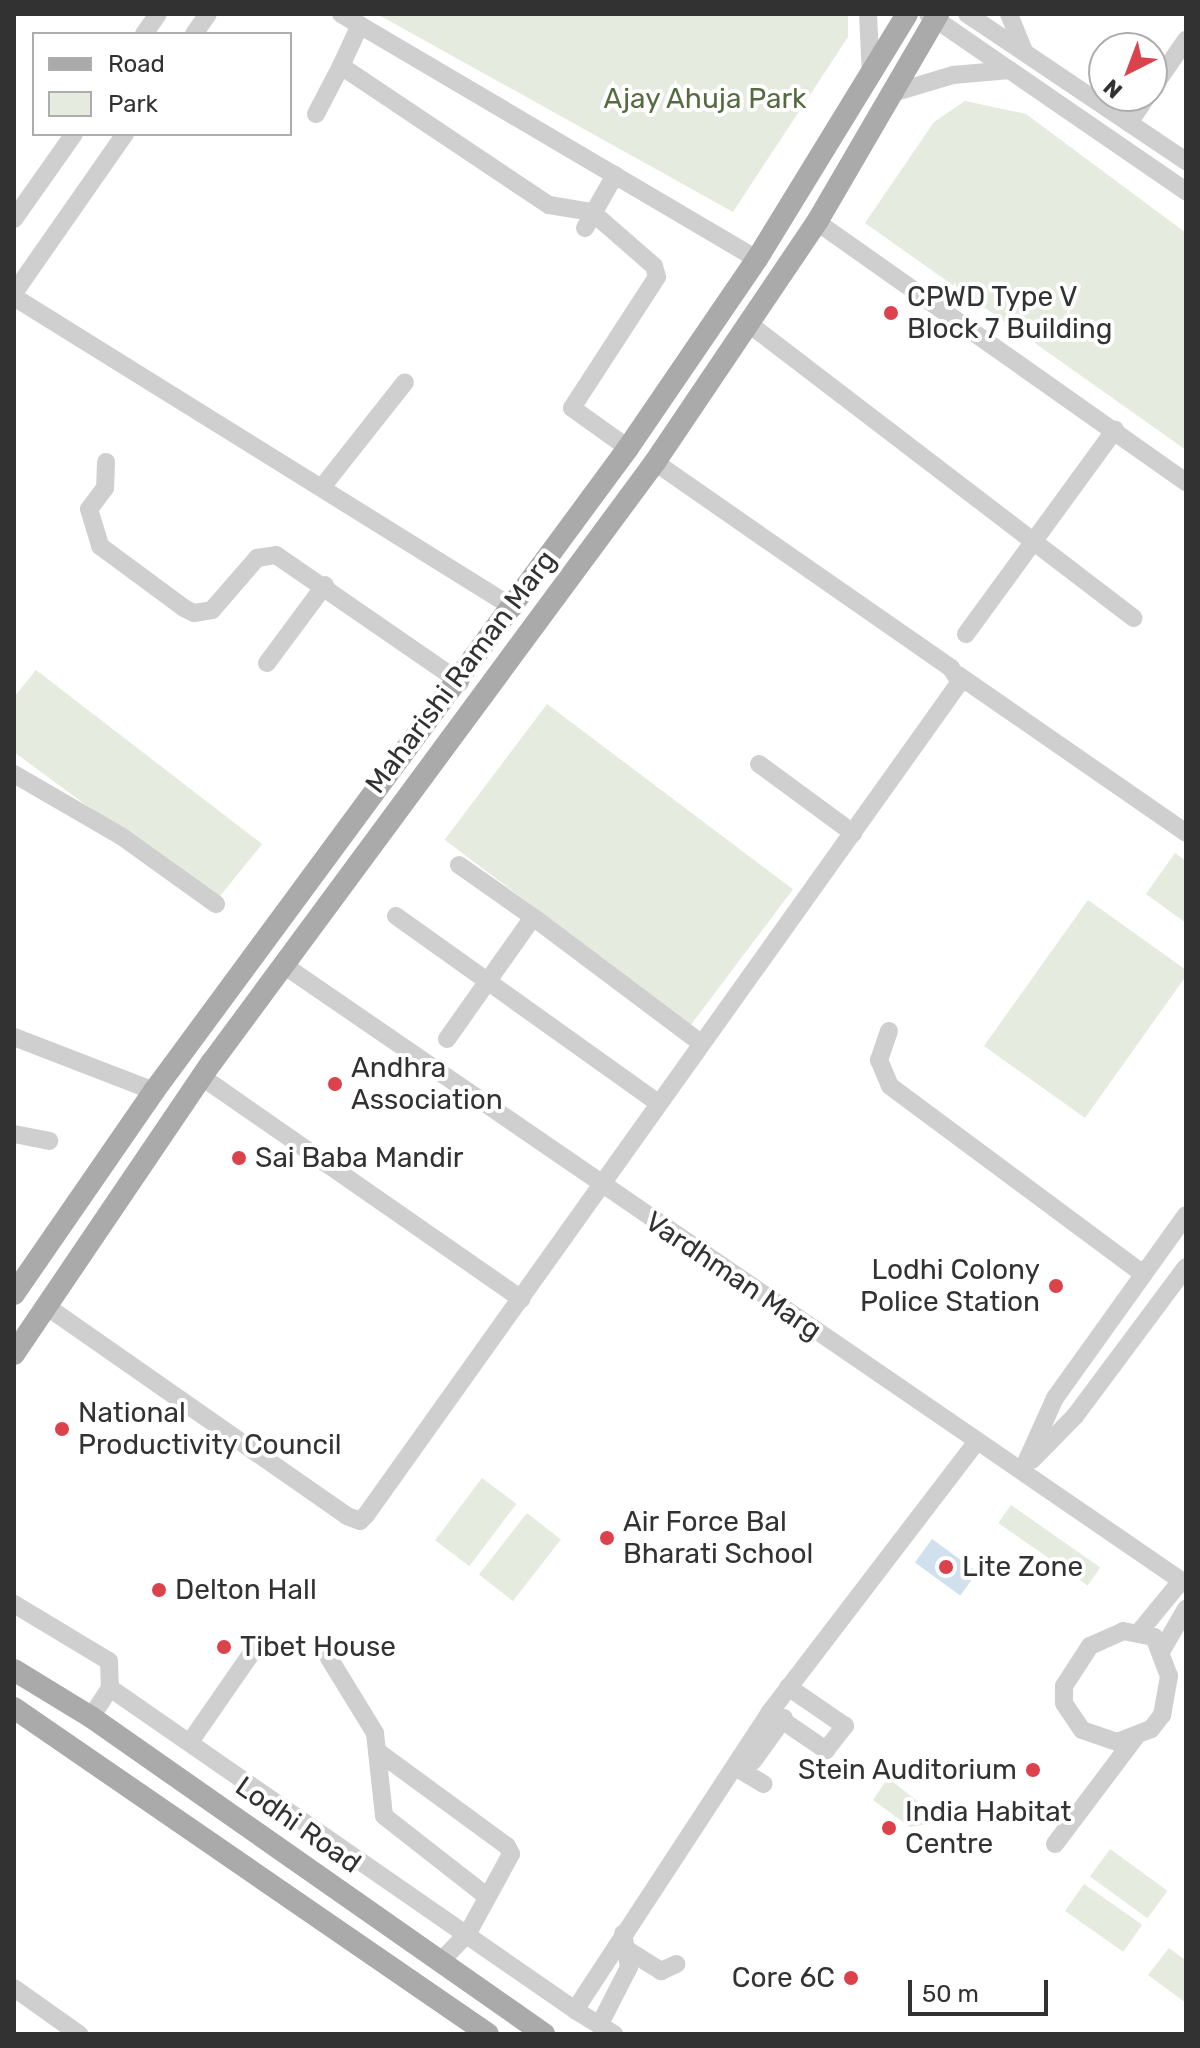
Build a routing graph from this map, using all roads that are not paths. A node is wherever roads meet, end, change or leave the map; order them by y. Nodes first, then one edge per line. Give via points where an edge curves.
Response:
1 (158, 14) edge
2 (208, 14) edge
3 (341, 14) edge
4 (868, 14) edge
5 (907, 14) edge
6 (967, 14) edge
7 (1009, 14) edge
8 (934, 16) edge
9 (360, 25) junction
10 (145, 32) edge
11 (195, 32) edge
12 (1184, 46) edge
13 (1024, 51) junction
14 (341, 66) junction
15 (1168, 68) edge
16 (1010, 70) junction
17 (871, 75) junction
18 (893, 93) junction
19 (1136, 112) edge
20 (316, 114) dead end
21 (1129, 123) junction
22 (73, 136) edge
23 (124, 136) edge
24 (1186, 161) edge
25 (615, 175) junction
26 (1186, 191) edge
27 (14, 219) edge
28 (589, 220) junction
29 (817, 222) junction
30 (757, 259) junction
31 (14, 295) edge
32 (749, 324) junction
33 (405, 382) dead end
34 (1115, 430) junction
35 (628, 448) junction
36 (106, 462) dead end
37 (655, 462) junction
38 (1186, 482) edge
39 (323, 486) junction
40 (1033, 542) junction
41 (325, 585) junction
42 (514, 608) junction
43 (1133, 618) dead end
44 (966, 634) dead end
45 (267, 663) dead end
46 (958, 675) junction
47 (460, 682) junction
48 (759, 764) dead end
49 (14, 774) edge
50 (853, 833) junction
51 (1186, 833) edge
52 (459, 865) dead end
53 (216, 904) dead end
54 (396, 916) dead end
55 (533, 917) junction
56 (282, 964) junction
57 (486, 980) junction
58 (889, 1031) dead end
59 (14, 1037) edge
60 (447, 1039) dead end
61 (701, 1043) junction
62 (202, 1077) junction
63 (154, 1091) junction
64 (658, 1103) junction
65 (14, 1134) edge
66 (49, 1141) dead end
67 (602, 1187) junction
68 (1186, 1215) edge
69 (1186, 1267) edge
70 (1143, 1274) junction
71 (14, 1294) edge
72 (522, 1299) junction
73 (46, 1306) junction
74 (14, 1354) edge
75 (977, 1441) junction
76 (1022, 1471) junction
77 (1184, 1582) edge
78 (14, 1604) edge
79 (1186, 1609) edge
80 (1140, 1631) junction
81 (255, 1648) dead end
82 (1162, 1650) junction
83 (329, 1658) dead end
84 (14, 1670) edge
85 (788, 1687) junction
86 (110, 1688) junction
87 (14, 1708) edge
88 (777, 1715) junction
89 (91, 1717) junction
90 (1135, 1738) junction
91 (190, 1742) junction
92 (377, 1751) junction
93 (741, 1769) junction
94 (764, 1784) dead end
95 (1055, 1844) dead end
96 (485, 1895) junction
97 (468, 1933) junction
98 (626, 1942) junction
99 (441, 1961) junction
100 (677, 1964) dead end
101 (14, 1988) edge
102 (575, 2010) junction
103 (607, 2029) edge
104 (79, 2034) edge
105 (488, 2034) edge
106 (544, 2034) edge

1 - 10 street
2 - 11 street
3 - 9 street
4 - 17 street
5 - 17 main road, Maharishi Raman Marg
6 - 13 street
7 - 13 street
8 - 16 street
8 - 18 main road, Maharishi Raman Marg
9 - 14 street
9 - 25 street
12 - 15 street
13 - 21 street
14 - 20 street
14 - 28 street via 549,205
16 - 18 street via 953,75
16 - 26 street
17 - 30 main road, Maharishi Raman Marg
18 - 29 main road, Maharishi Raman Marg
19 - 21 street
21 - 24 street
22 - 27 street
23 - 31 street
25 - 28 street
25 - 30 street
28 - 35 street via 654,266 657,277 572,408
29 - 32 main road, Maharishi Raman Marg
29 - 34 street
30 - 35 main road, Maharishi Raman Marg
31 - 39 street
32 - 37 main road, Maharishi Raman Marg
32 - 40 street
33 - 39 street
34 - 38 street
34 - 40 street
35 - 42 main road, Maharishi Raman Marg
36 - 41 street via 105,488 89,509 100,546 184,608 194,613 212,610 263,554 276,555
37 - 46 street
37 - 56 main road, Maharishi Raman Marg
39 - 42 street
40 - 43 street
40 - 44 street
41 - 45 street
41 - 47 street
42 - 47 main road, Maharishi Raman Marg
46 - 50 street via 958,687
46 - 51 street
47 - 63 main road, Maharishi Raman Marg
48 - 50 street
49 - 53 street via 121,836
50 - 61 street
52 - 55 street
54 - 57 street
55 - 57 street
55 - 61 street
56 - 62 main road, Maharishi Raman Marg
56 - 67 street, Vardhman Marg
57 - 60 street
57 - 64 street
58 - 70 street via 879,1060 890,1086
59 - 63 street
61 - 64 street
62 - 72 street
62 - 73 main road, Maharishi Raman Marg
63 - 71 main road, Maharishi Raman Marg
64 - 67 street
65 - 66 street
67 - 72 street
67 - 75 street, Vardhman Marg
68 - 70 street
69 - 76 street via 1075,1416
70 - 76 street via 1055,1398
72 - 73 street via 360,1521
73 - 74 main road, Maharishi Raman Marg
75 - 76 street, Vardhman Marg
75 - 85 street via 870,1587
76 - 77 street, Vardhman Marg
77 - 80 street
78 - 86 street via 109,1661
79 - 82 street
80 - 82 street via 1154,1637
80 - 90 street via 1102,1637 1090,1646 1070,1671 1064,1694 1071,1718 1082,1730 1117,1742
81 - 91 street
82 - 90 street via 1168,1697 1151,1729
83 - 92 street via 375,1733
84 - 89 main road, Lodhi Road
85 - 88 street
85 - 88 street via 845,1726 826,1750
86 - 89 street
86 - 91 street
87 - 105 main road
88 - 93 street
89 - 99 main road, Lodhi Road
90 - 95 street
91 - 97 street
92 - 96 street via 384,1816
92 - 96 street via 507,1846 508,1861
93 - 94 street
93 - 98 street
96 - 97 street
97 - 99 street
97 - 102 street
98 - 100 street via 661,1971
98 - 102 street
98 - 103 street via 629,1967
99 - 106 main road, Lodhi Road
101 - 104 street
102 - 103 street

